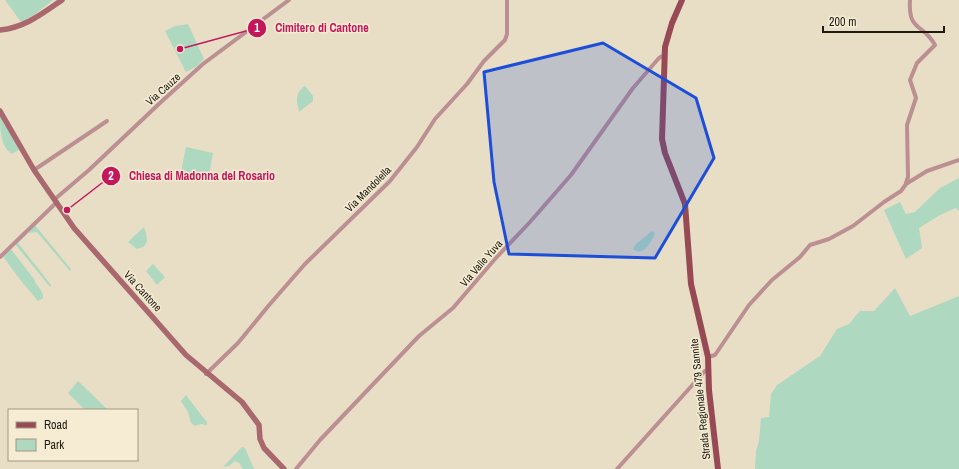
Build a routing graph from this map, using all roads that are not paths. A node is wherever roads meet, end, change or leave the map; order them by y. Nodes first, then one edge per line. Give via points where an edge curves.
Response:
1 (62, 0) edge
2 (289, 0) edge
3 (507, 0) edge
4 (682, 0) edge
5 (910, 0) edge
6 (0, 30) edge
7 (664, 55) junction
8 (0, 111) edge
9 (107, 121) dead end
10 (959, 160) edge
11 (34, 170) junction
12 (906, 184) junction
13 (56, 200) junction
14 (0, 256) edge
15 (708, 357) junction
16 (708, 370) junction
17 (206, 374) junction
18 (284, 469) edge
19 (296, 469) edge
20 (617, 469) edge
21 (718, 469) edge

1 - 6 main road via 20,26
2 - 13 street, Via Cauze via 204,64
3 - 17 street, Via Mandolella via 508,34 505,40 435,119 390,181 305,264 238,343
4 - 7 main road, Strada Regionale 479 Sannite via 669,32
5 - 12 street via 909,12 912,22 935,45 918,63 910,80 916,98 907,125
7 - 15 main road, Strada Regionale 479 Sannite via 662,140 685,204 691,284
7 - 19 street, Via Valle Yuva via 633,88 571,175 530,222 453,308 419,336 320,440
8 - 11 main road, Via Cantone
9 - 11 street
10 - 12 street via 927,171
11 - 13 main road, Via Cantone
12 - 15 street via 853,226 829,239 810,245 749,305 715,355
13 - 14 street, Via Cauze
13 - 17 main road, Via Cantone via 74,228 186,355
15 - 16 main road, Strada Regionale 479 Sannite
16 - 20 street
16 - 21 main road, Strada Regionale 479 Sannite
17 - 18 main road, Via Cantone via 249,410 259,425 261,443

